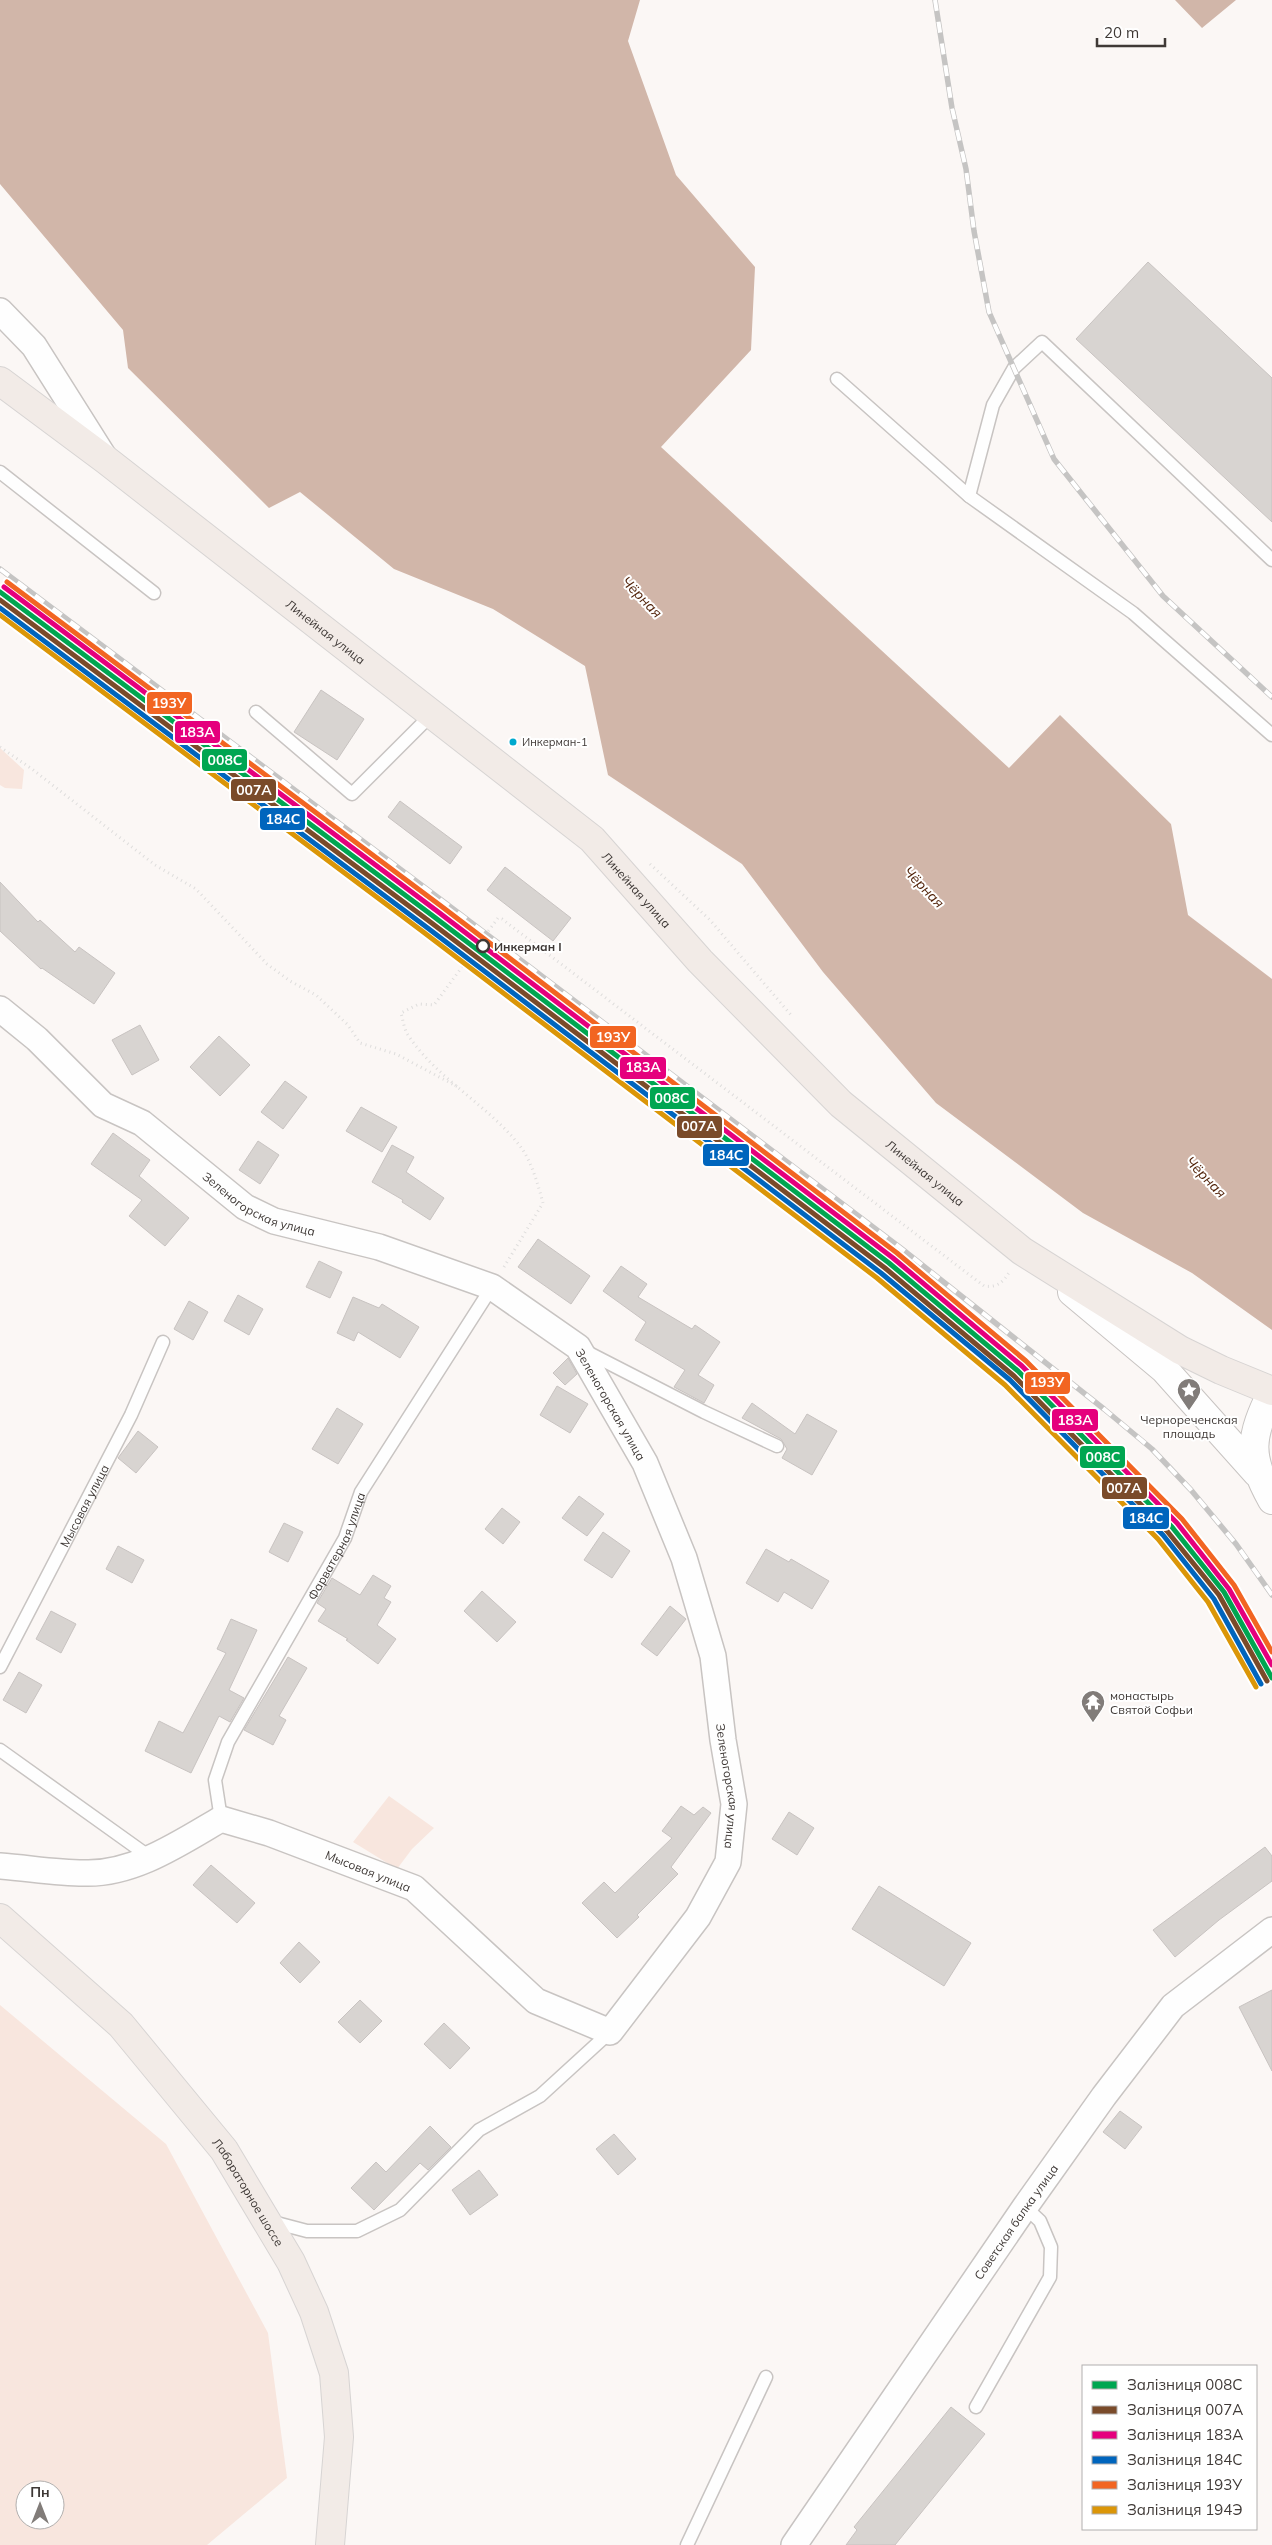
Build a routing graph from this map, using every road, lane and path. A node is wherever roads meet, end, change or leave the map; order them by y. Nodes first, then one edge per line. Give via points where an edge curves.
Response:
1 (0, 311) edge
2 (837, 379) dead end
3 (0, 381) edge
4 (106, 460) junction
5 (0, 472) edge
6 (969, 496) junction
7 (1272, 560) edge
8 (154, 593) dead end
9 (256, 712) dead end
10 (432, 714) junction
11 (1272, 735) edge
12 (0, 747) edge
13 (0, 1010) edge
14 (464, 1090) junction
15 (1022, 1251) junction
16 (492, 1287) junction
17 (163, 1342) dead end
18 (578, 1347) junction
19 (1272, 1391) edge
20 (777, 1446) dead end
21 (1257, 1473) junction
22 (1272, 1500) edge
23 (0, 1667) edge
24 (0, 1750) edge
25 (221, 1819) junction
26 (151, 1858) junction
27 (0, 1866) edge
28 (0, 1918) edge
29 (1272, 1930) edge
30 (610, 2032) junction
31 (1025, 2207) junction
32 (267, 2221) junction
33 (766, 2377) dead end
34 (976, 2407) dead end
35 (330, 2545) edge
36 (687, 2545) edge
37 (794, 2545) edge

1 - 4 street via 34,346
2 - 6 lane
3 - 4 main road, Линейная улица
4 - 10 main road, Линейная улица
5 - 8 lane
6 - 7 lane via 993,405 1014,368 1042,342
6 - 11 lane via 1133,613
9 - 10 lane via 352,794
10 - 15 main road, Линейная улица via 592,839 700,961 840,1104
12 - 14 path via 155,865 196,889 267,964 316,995 348,1025 360,1043 396,1054
13 - 16 street, Зеленогорская улица via 37,1039 103,1105 142,1123 245,1207 274,1221 379,1248
14 - 15 path via 407,1034 401,1013 419,1004 434,1005 498,918 984,1286 1003,1283
14 - 16 path via 521,1147 536,1178 542,1203
15 - 19 main road, Линейная улица via 1180,1350
15 - 21 main road via 1164,1369
16 - 18 street, Зеленогорская улица
16 - 25 lane, Фарватерная улица via 361,1492 345,1538 228,1742 215,1780
17 - 23 lane, Мысовая улица via 131,1414
18 - 20 lane
18 - 30 street, Зеленогорская улица via 645,1463 684,1558 713,1656 734,1804 728,1862 698,1917
19 - 21 main road via 1254,1437
21 - 22 main road
24 - 26 lane
25 - 26 street
25 - 30 street, Мысовая улица via 269,1833 414,1888 536,2001
26 - 27 street via 118,1869 85,1874
28 - 32 main road, Лабораторное шоссе via 121,2025 224,2150
29 - 31 street, Советская балка улица via 1173,2006
30 - 32 lane via 540,2096 479,2130 400,2210 358,2231 307,2231
31 - 34 lane via 1040,2220 1051,2247 1050,2277
31 - 37 street, Советская балка улица
32 - 35 main road, Лабораторное шоссе via 291,2262 314,2312 334,2373 339,2437
33 - 36 lane

